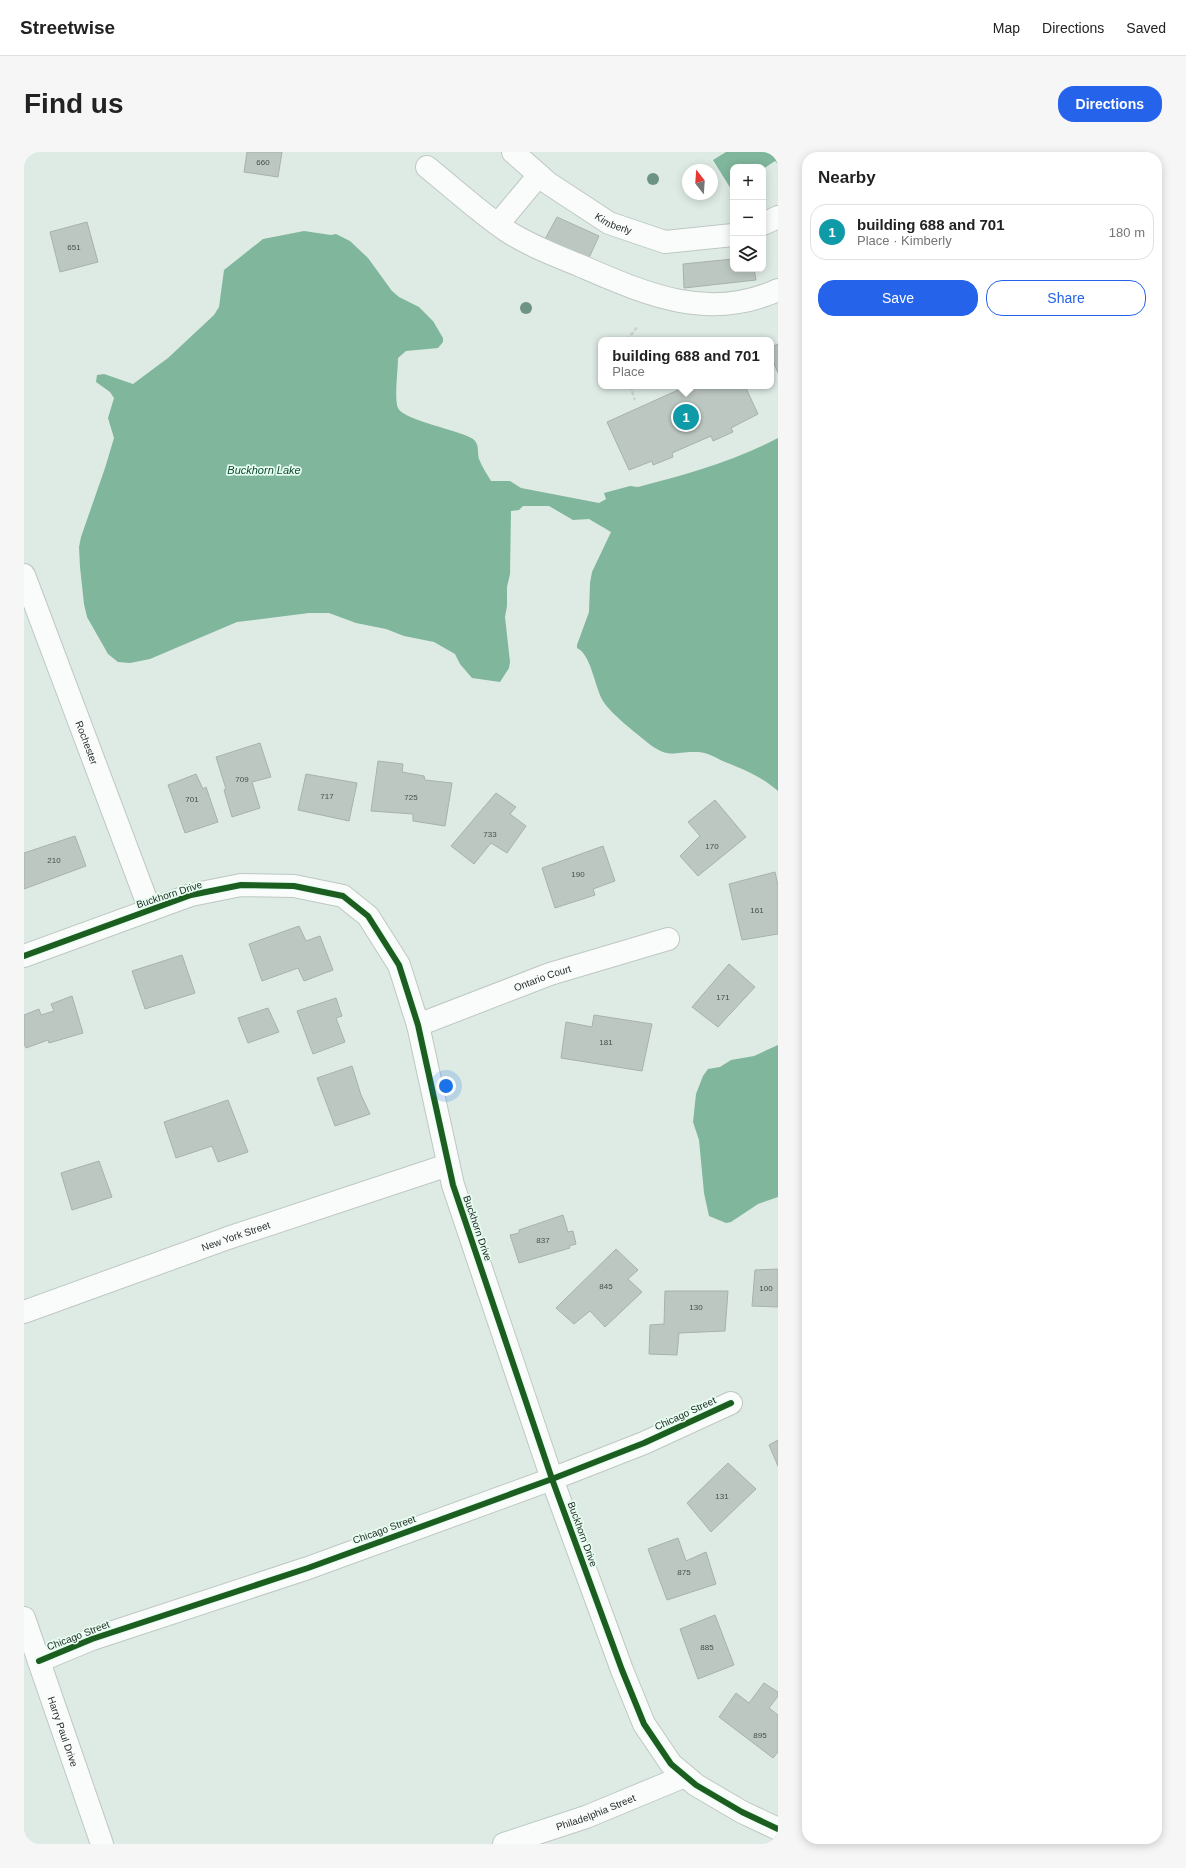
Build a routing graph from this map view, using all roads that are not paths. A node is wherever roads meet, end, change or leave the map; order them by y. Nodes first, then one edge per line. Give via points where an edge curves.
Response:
1 (513, 152) edge
2 (427, 167) dead end
3 (539, 175) junction
4 (778, 217) edge
5 (766, 223) edge
6 (498, 224) junction
7 (730, 235) edge
8 (778, 290) edge
9 (24, 575) edge
10 (150, 910) junction
11 (668, 939) dead end
12 (24, 956) edge
13 (418, 1026) junction
14 (448, 1165) junction
15 (24, 1312) edge
16 (731, 1403) dead end
17 (552, 1479) junction
18 (24, 1618) edge
19 (39, 1661) junction
20 (685, 1776) junction
21 (778, 1829) edge
22 (102, 1844) edge
23 (504, 1844) edge

1 - 3 street, Kimberly
2 - 6 street
3 - 6 street
3 - 7 street, Kimberly via 609,222 665,242
4 - 5 street
6 - 8 street via 508,232 559,257 661,298 713,305 746,301
9 - 10 street, Rochester
10 - 12 street, Buckhorn Drive
10 - 13 street, Buckhorn Drive via 192,895 241,885 294,886 343,896 368,916 399,965
11 - 13 street, Ontario Court via 550,974
13 - 14 street, Buckhorn Drive
14 - 15 street, New York Street via 228,1238
14 - 17 street, Buckhorn Drive
16 - 17 street, Chicago Street via 644,1444
17 - 19 street, Chicago Street via 308,1568 92,1639
17 - 20 street, Buckhorn Drive via 644,1724 671,1764
18 - 19 street, Harry Paul Drive
19 - 22 street, Harry Paul Drive
20 - 21 street, Buckhorn Drive via 696,1786
20 - 23 street, Philadelphia Street via 586,1817

